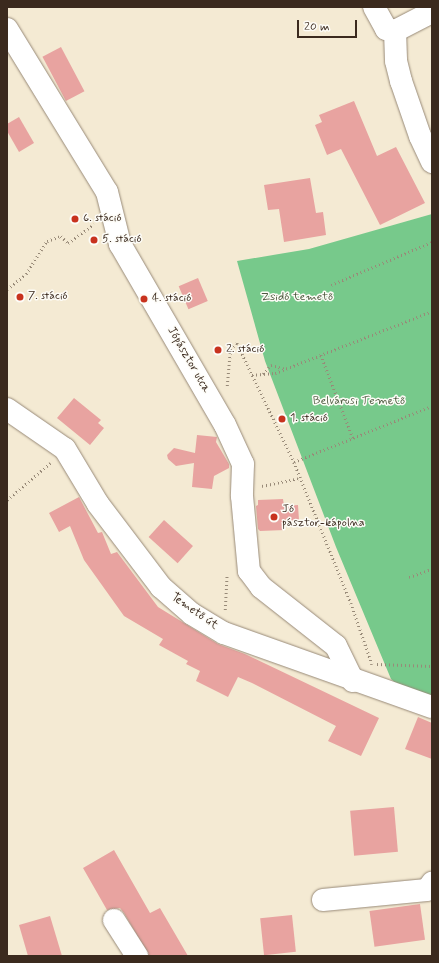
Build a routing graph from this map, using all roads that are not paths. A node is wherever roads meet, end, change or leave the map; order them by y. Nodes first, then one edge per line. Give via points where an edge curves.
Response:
1 (374, 7) edge
2 (432, 12) edge
3 (7, 29) edge
4 (395, 31) junction
5 (432, 162) edge
6 (7, 409) edge
7 (353, 681) junction
8 (432, 708) edge
9 (431, 886) edge
10 (323, 900) dead end
11 (114, 920) dead end
12 (137, 956) edge

1 - 4 street via 386,29
2 - 4 street
3 - 7 street, Jópásztor utca via 107,192 120,244 190,362 225,425 243,464 242,496 248,571 261,588 336,646
4 - 5 street via 396,61 401,81
6 - 7 street, Temető út via 65,449 98,504 161,587 179,605 224,633
7 - 8 street, Temető út
9 - 10 street
11 - 12 street

